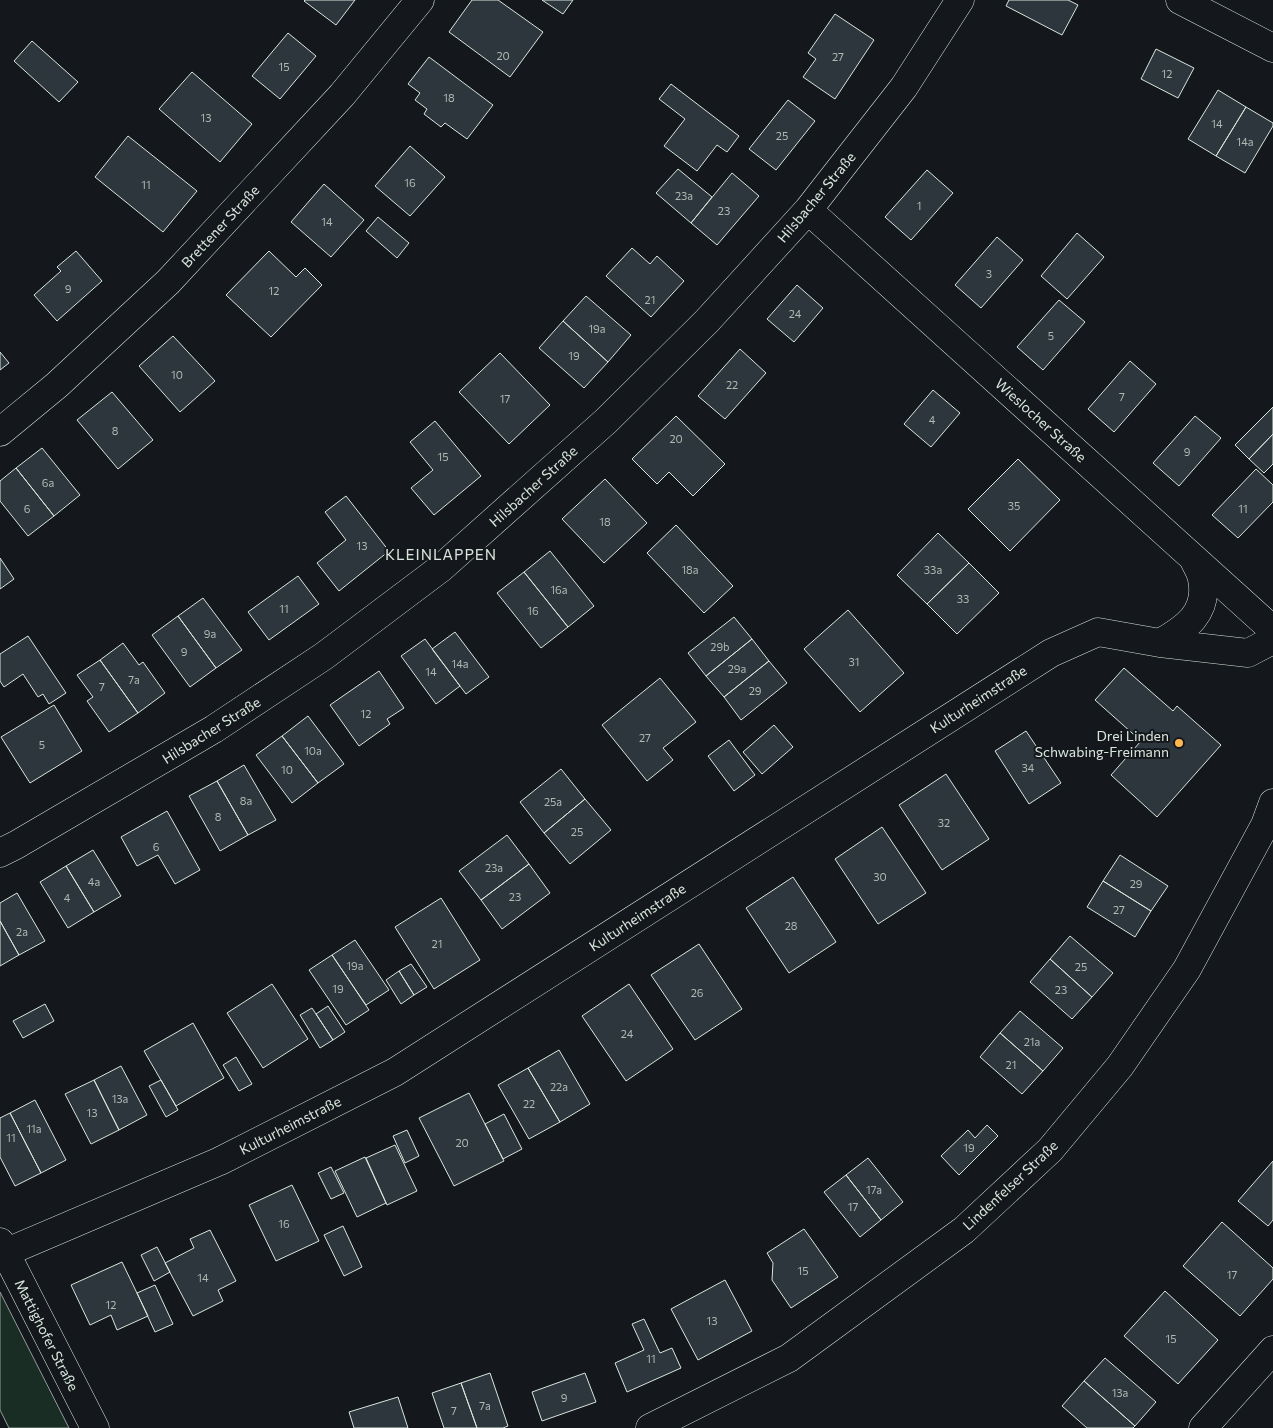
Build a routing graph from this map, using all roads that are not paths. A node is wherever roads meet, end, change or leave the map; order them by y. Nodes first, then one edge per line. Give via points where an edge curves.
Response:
1 (420, 0) edge
2 (960, 0) edge
3 (1180, 0) edge
4 (1273, 48) edge
5 (808, 210) junction
6 (0, 432) edge
7 (1192, 558) junction
8 (1273, 630) edge
9 (1273, 640) edge
10 (1160, 643) junction
11 (1270, 820) edge
12 (0, 853) edge
13 (2, 1250) edge
14 (1273, 1350) edge
15 (95, 1428) edge
16 (650, 1428) edge
17 (1203, 1428) edge

1 - 6 street, Brettener Straße via 342,95 168,282 57,385
2 - 5 street, Hilsbacher Straße via 904,87
3 - 4 street
5 - 7 street, Wieslocher Straße
5 - 12 street, Hilsbacher Straße via 707,321 606,421 441,568 324,656 221,725
7 - 8 street, Wieslocher Straße
7 - 10 street via 1202,578 1203,595 1199,609 1183,630
9 - 10 street, Kulturheimstraße via 1248,654
10 - 13 street, Kulturheimstraße via 1098,632 1051,653 395,1072 220,1161
11 - 16 street, Lindenfelser Straße via 1187,969 1120,1066 1050,1150 964,1230 789,1358
13 - 15 street, Mattighofer Straße
14 - 17 street

